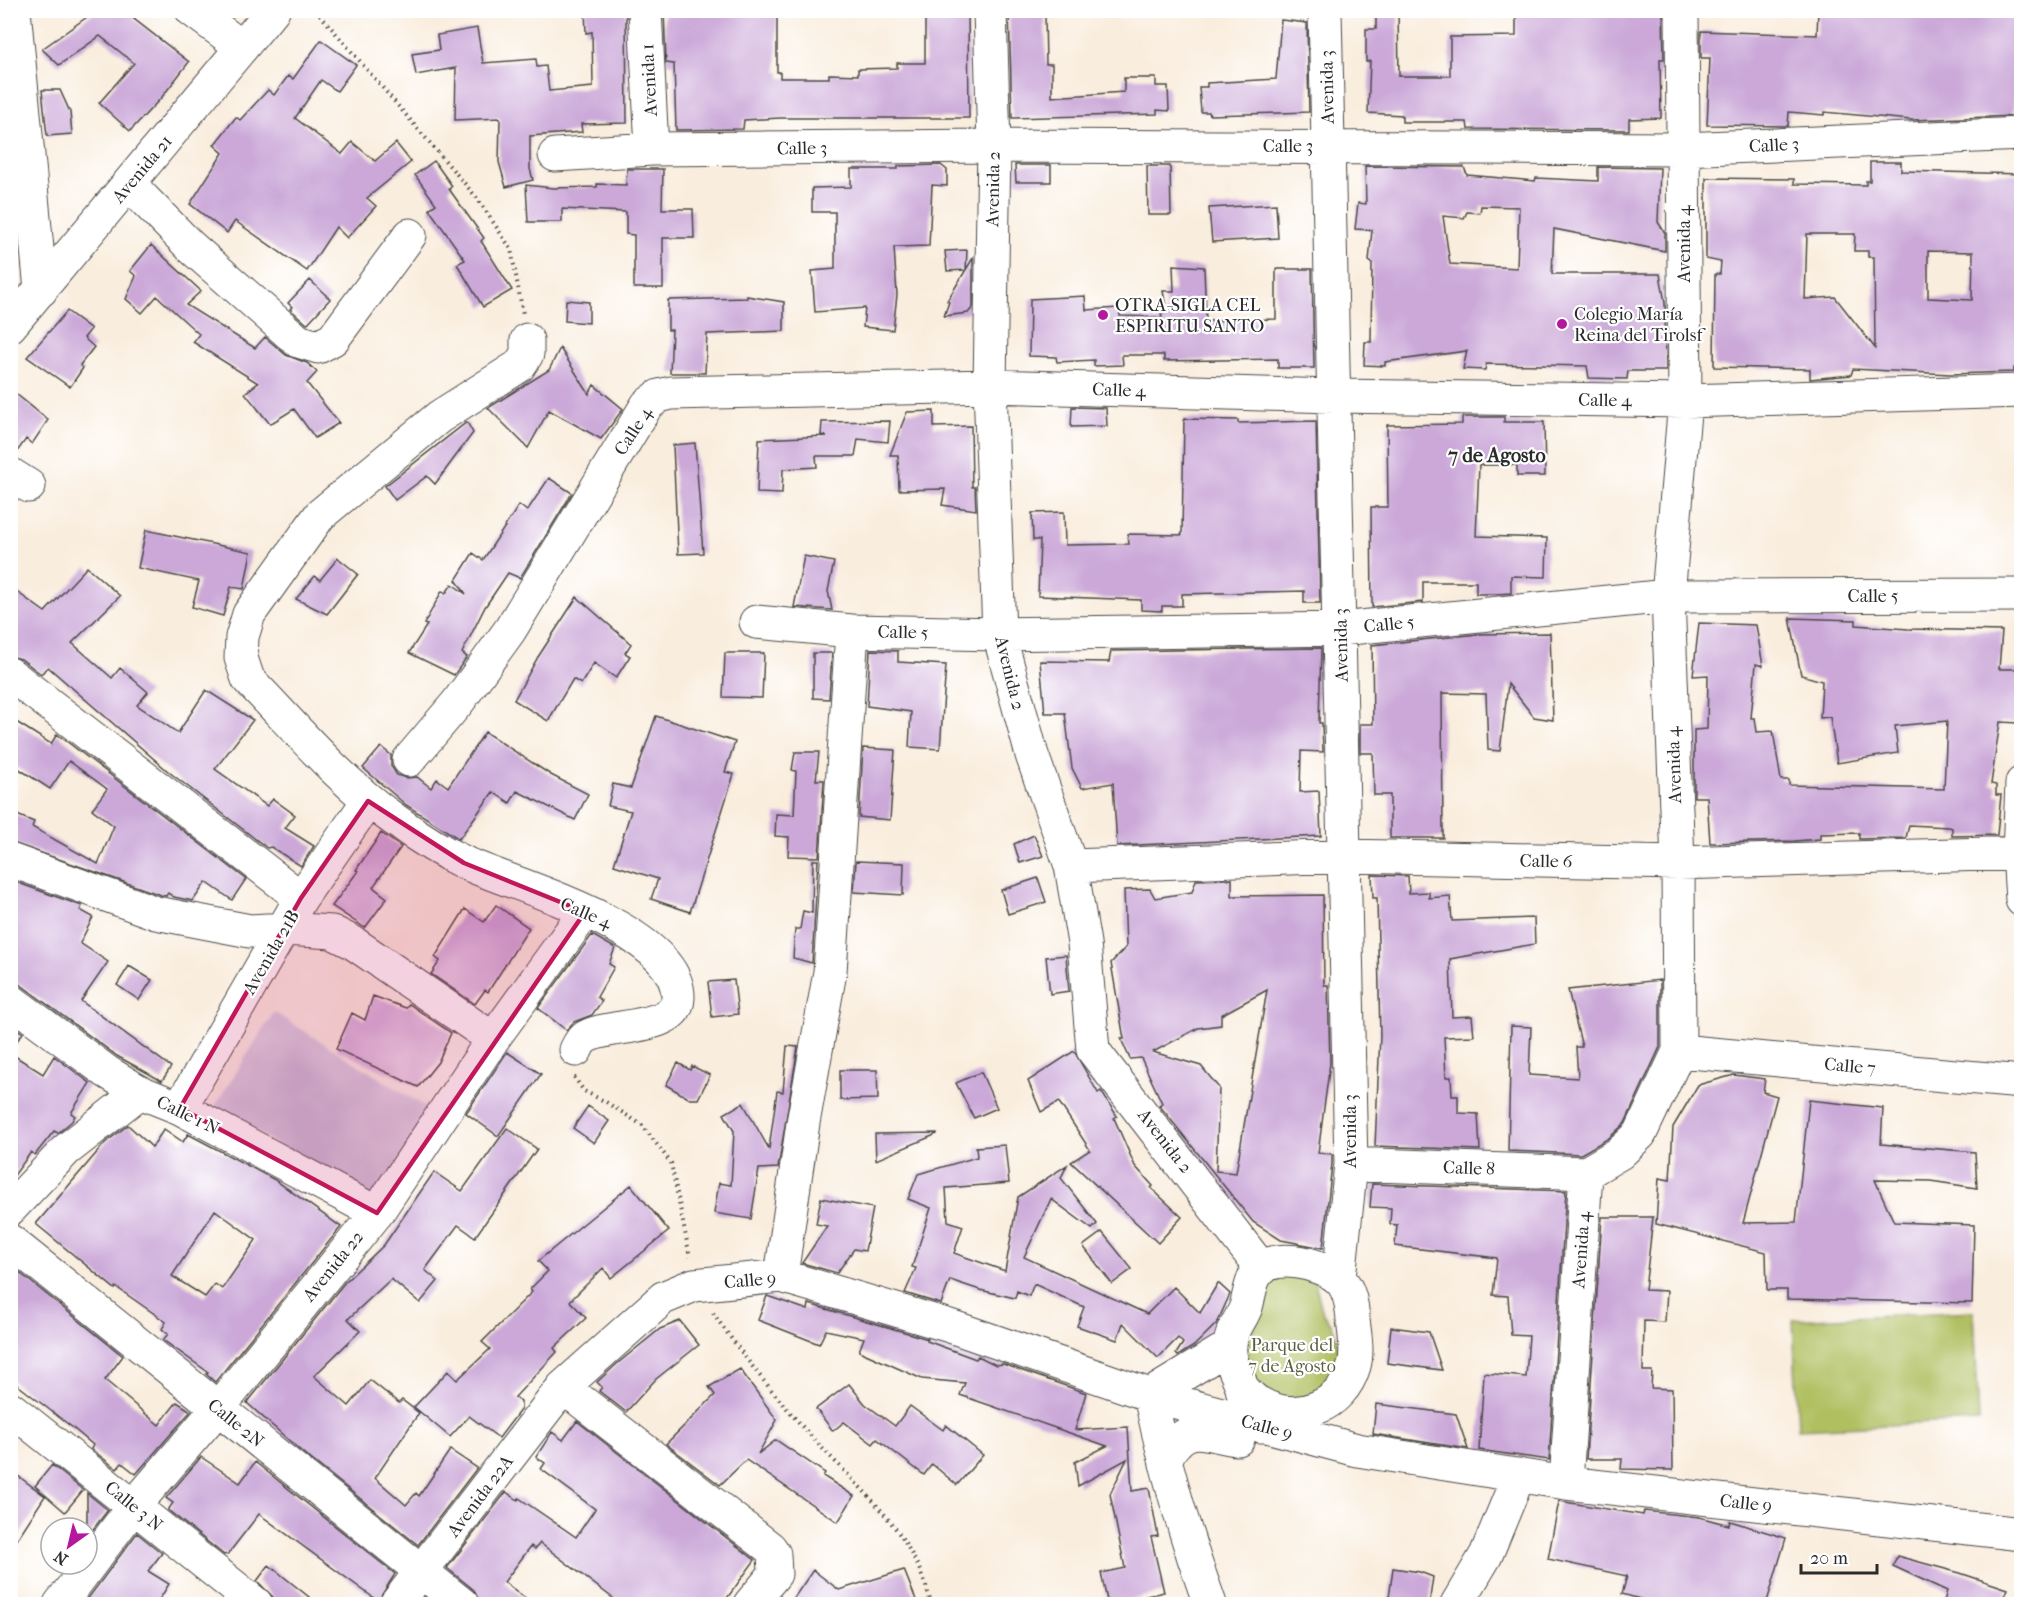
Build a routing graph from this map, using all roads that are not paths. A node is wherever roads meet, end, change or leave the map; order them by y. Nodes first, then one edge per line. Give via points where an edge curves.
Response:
1 (14, 10) edge
2 (192, 10) edge
3 (273, 10) edge
4 (645, 10) edge
5 (990, 10) edge
6 (1325, 10) edge
7 (1682, 10) edge
8 (242, 47) junction
9 (2022, 134) edge
10 (994, 146) junction
11 (1328, 147) junction
12 (652, 149) junction
13 (1683, 149) junction
14 (555, 155) dead end
15 (129, 184) junction
16 (410, 235) dead end
17 (22, 306) edge
18 (527, 340) road end
19 (990, 386) junction
20 (2022, 391) edge
21 (1334, 396) junction
22 (1685, 401) junction
23 (2022, 595) edge
24 (1668, 596) junction
25 (756, 622) dead end
26 (1340, 629) junction
27 (852, 631) junction
28 (999, 634) junction
29 (10, 674) edge
30 (409, 760) dead end
31 (2022, 783) edge
32 (368, 801) junction
33 (2020, 853) edge
34 (1346, 856) junction
35 (10, 860) edge
36 (1678, 863) junction
37 (1071, 866) junction
38 (302, 898) junction
39 (2022, 900) edge
40 (585, 912) junction
41 (285, 929) junction
42 (10, 1000) edge
43 (493, 1039) junction
44 (576, 1050) road end
45 (1679, 1051) junction
46 (2022, 1082) edge
47 (140, 1092) junction
48 (180, 1108) junction
49 (1351, 1164) junction
50 (1586, 1173) junction
51 (10, 1209) edge
52 (376, 1213) junction
53 (10, 1241) edge
54 (1262, 1269) junction
55 (781, 1276) junction
56 (1339, 1278) junction
57 (1230, 1346) junction
58 (1347, 1382) junction
59 (563, 1387) junction
60 (1150, 1395) junction
61 (10, 1408) edge
62 (218, 1408) junction
63 (1272, 1419) junction
64 (1357, 1450) junction
65 (1166, 1464) junction
66 (1519, 1475) junction
67 (1566, 1483) junction
68 (135, 1506) junction
69 (2022, 1534) edge
70 (421, 1572) junction
71 (60, 1605) edge
72 (256, 1605) edge
73 (396, 1605) edge
74 (462, 1605) edge
75 (750, 1605) edge
76 (1210, 1605) edge
77 (1457, 1605) edge

1 - 17 street
2 - 8 street
3 - 8 street, Avenida 21
4 - 12 street, Avenida 1
5 - 10 street, Avenida 2
6 - 11 street, Avenida 3
7 - 13 street, Avenida 4
8 - 15 street, Avenida 21
9 - 13 street, Calle 3
10 - 11 street, Calle 3
10 - 12 street, Calle 3
10 - 19 street, Avenida 2
11 - 13 street, Calle 3
11 - 21 street, Avenida 3
12 - 14 street, Calle 3
13 - 22 street, Avenida 4
15 - 16 street via 191,247 298,341 318,347 333,339
15 - 17 street, Avenida 21
18 - 32 street, Calle 4 via 527,354 519,366 439,417 320,515 249,614 241,658 248,679
19 - 21 street, Calle 4
19 - 28 street, Avenida 2
19 - 30 street, Calle 4 via 659,396 647,405 510,630 458,702
20 - 22 street, Calle 4
21 - 22 street, Calle 4
21 - 26 street, Avenida 3
22 - 24 street, Avenida 4
23 - 24 street, Calle 5
24 - 26 street, Calle 5
24 - 36 street, Avenida 4
25 - 27 street, Calle 5
26 - 28 street, Calle 5
26 - 34 street, Avenida 3
27 - 28 street, Calle 5
27 - 55 street via 830,972
28 - 37 street, Avenida 2 via 1032,755
29 - 38 street
31 - 33 street
32 - 38 street, Avenida 21B
32 - 40 street, Calle 4 via 464,863
33 - 36 street, Calle 6
33 - 39 street
34 - 36 street, Calle 6
34 - 37 street, Calle 6
34 - 49 street, Avenida 3
35 - 41 street via 156,913 250,932
36 - 45 street, Avenida 4
37 - 54 street, Avenida 2 via 1084,943 1093,1050
38 - 41 street, Avenida 21B
40 - 43 street, Avenida 22
40 - 44 street, Calle 4 via 626,929 651,948 671,974 678,997 669,1015 594,1033 583,1039
41 - 43 street via 332,932 342,937
41 - 48 street, Avenida 21B
42 - 47 street, Calle 1 N
43 - 52 street, Avenida 22
45 - 46 street, Calle 7
45 - 50 street, Avenida 4 via 1640,1134 1620,1153
47 - 48 street, Calle 1 N
47 - 51 street via 66,1150
48 - 52 street, Calle 1 N
49 - 50 street, Calle 8
49 - 56 street, Avenida 3
50 - 67 street, Avenida 4
52 - 62 street, Avenida 22
53 - 62 street, Calle 2N
54 - 56 street via 1268,1264 1294,1262 1312,1265
54 - 57 street via 1255,1275
55 - 59 street, Calle 9 via 694,1285 663,1298
55 - 60 street, Calle 9 via 950,1326
56 - 58 street via 1349,1294 1355,1343 1354,1364
57 - 60 street
57 - 63 street via 1232,1369 1242,1388
58 - 63 street via 1334,1398 1317,1409
58 - 64 street via 1340,1432
59 - 70 street, Avenida 22A
59 - 75 street via 770,1548 775,1574
60 - 63 street, Calle 9
60 - 65 street
61 - 68 street, Calle 3 N
62 - 68 street, Avenida 22
62 - 70 street, Calle 2N
63 - 64 street, Calle 9
63 - 65 street via 1241,1439 1191,1432 1172,1448
64 - 66 street, Calle 9
65 - 76 street
66 - 67 street, Calle 9
66 - 77 street via 1486,1554
67 - 69 street, Calle 9
68 - 71 street, Avenida 22
68 - 72 street, Calle 3 N
70 - 73 street, Avenida 22A
70 - 74 street, Calle 2N

